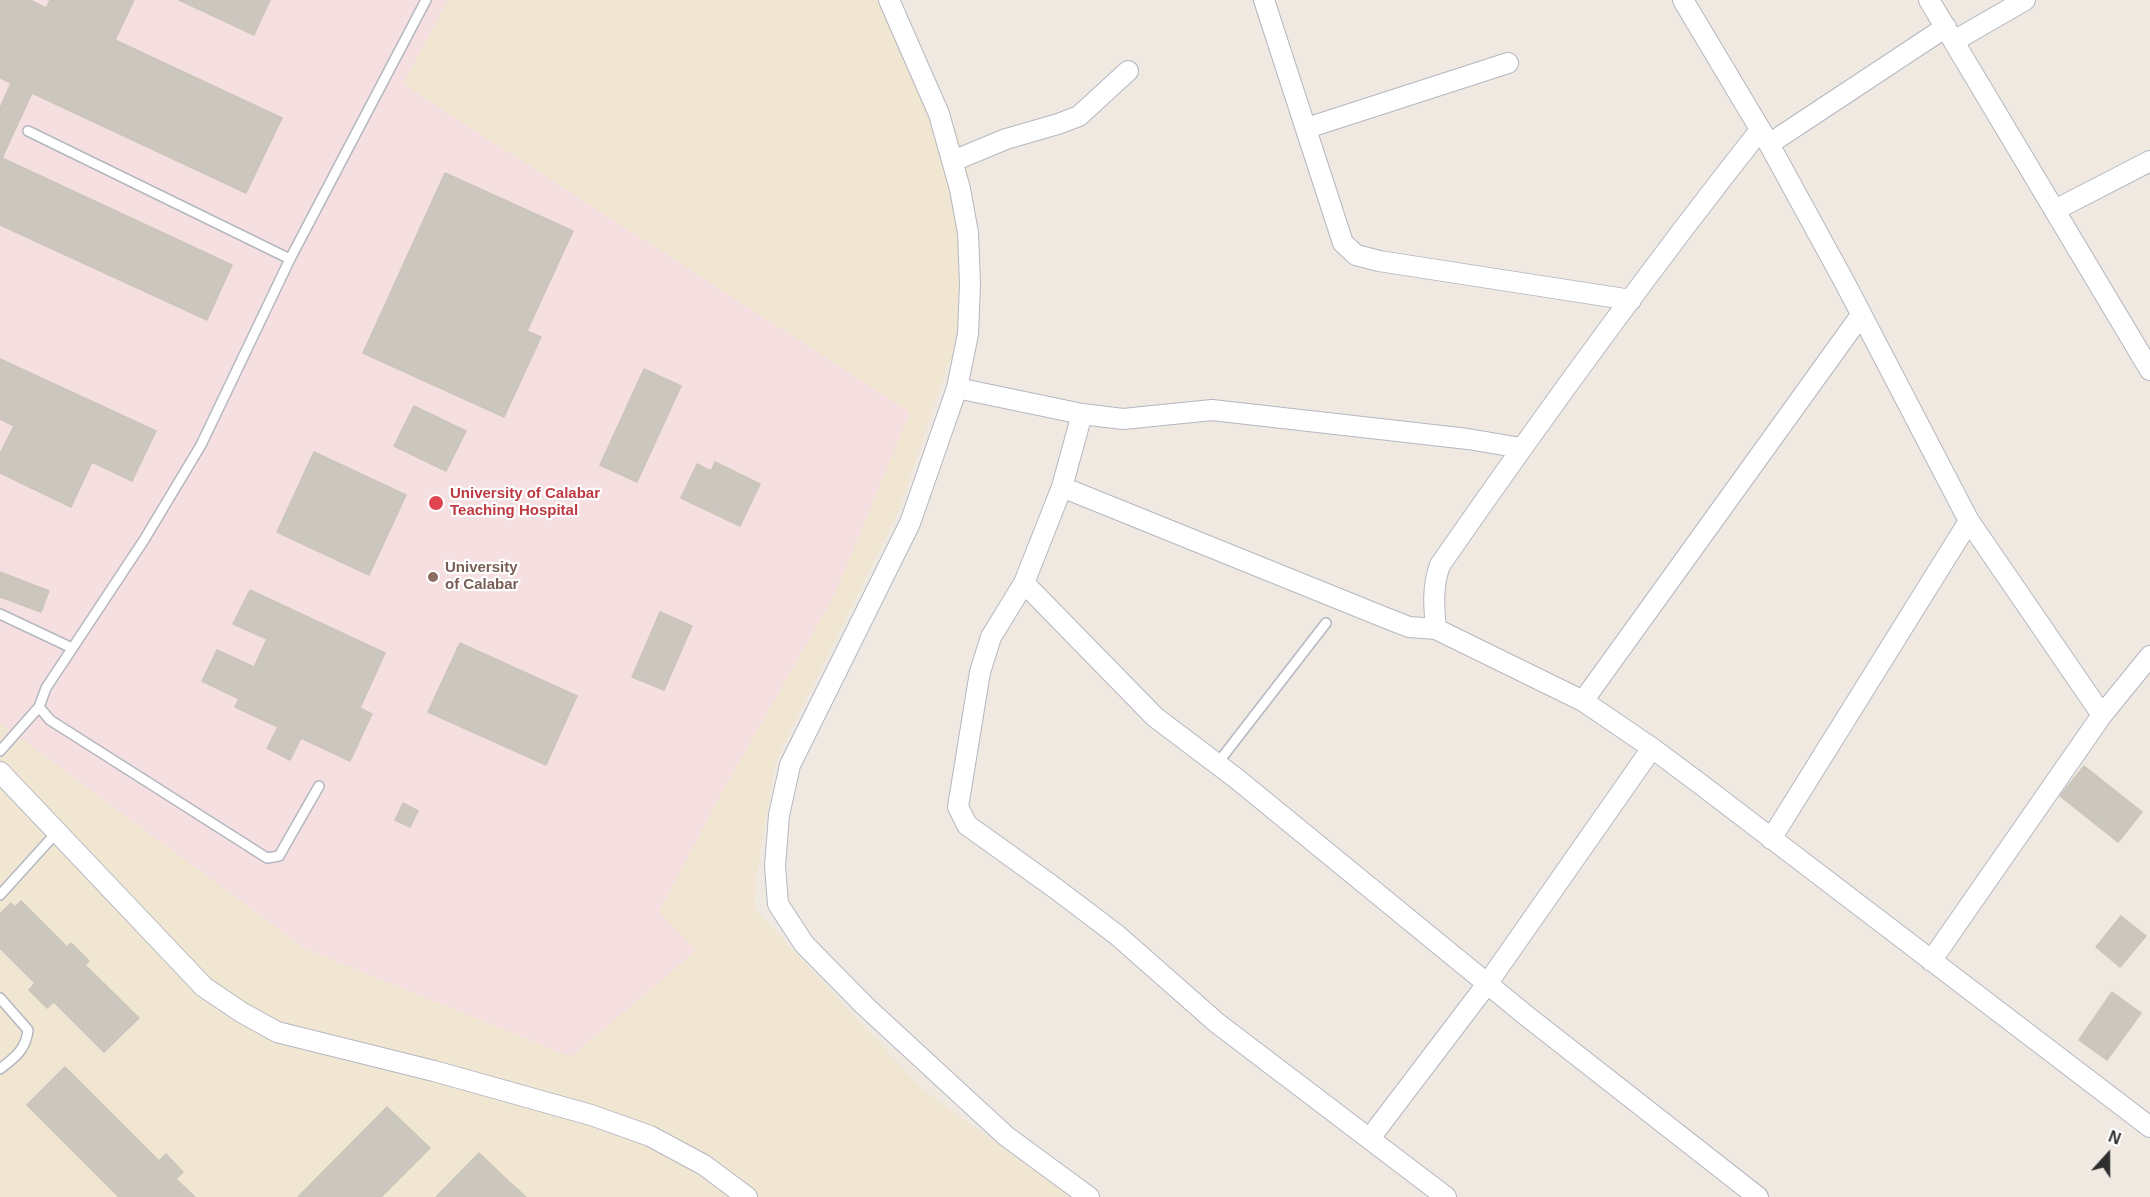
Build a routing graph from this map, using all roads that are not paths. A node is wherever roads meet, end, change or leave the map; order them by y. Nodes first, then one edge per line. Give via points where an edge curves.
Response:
1 (426, 0) edge
2 (889, 0) edge
3 (1264, 0) edge
4 (1683, 0) edge
5 (1929, 0) edge
6 (2025, 0) edge
7 (1950, 34) junction
8 (1508, 63) dead end
9 (1128, 71) dead end
10 (1307, 128) junction
11 (28, 131) dead end
12 (1764, 137) junction
13 (954, 161) junction
14 (2150, 161) edge
15 (2055, 210) junction
16 (290, 259) junction
17 (1631, 300) junction
18 (1861, 315) junction
19 (2147, 359) edge
20 (957, 388) junction
21 (1082, 414) junction
22 (1521, 448) junction
23 (1062, 487) junction
24 (1970, 521) junction
25 (1024, 583) junction
26 (0, 614) edge
27 (1326, 623) dead end
28 (1436, 629) junction
29 (72, 648) junction
30 (2150, 656) edge
31 (1583, 701) junction
32 (39, 707) junction
33 (2102, 715) junction
34 (1652, 748) junction
35 (0, 751) edge
36 (1217, 764) junction
37 (0, 772) edge
38 (318, 786) dead end
39 (57, 832) junction
40 (1771, 839) junction
41 (0, 895) edge
42 (1931, 961) junction
43 (1487, 984) junction
44 (0, 998) edge
45 (0, 1069) edge
46 (2150, 1127) edge
47 (1370, 1138) junction
48 (747, 1197) edge
49 (1089, 1197) edge
50 (1446, 1197) edge
51 (1758, 1197) edge

1 - 16 lane
2 - 13 street via 939,114
3 - 10 street
4 - 12 street
5 - 7 street
6 - 7 street
7 - 12 street
7 - 15 street
8 - 10 street
9 - 13 street via 1080,116 1006,139
10 - 17 street via 1343,243 1356,255
11 - 16 lane
12 - 17 street via 1710,194
12 - 18 street
13 - 20 street via 968,233 970,284 968,334
14 - 15 street
15 - 19 street
16 - 29 lane via 201,445
17 - 22 street
18 - 24 street
18 - 31 street
20 - 21 street
20 - 49 street via 910,523 790,765 779,815 775,866 778,903 804,944 865,1006 1006,1137
21 - 22 street via 1123,419 1212,410
21 - 23 street
22 - 28 street via 1440,566 1434,594
23 - 25 street
23 - 28 street via 1409,627
24 - 33 street
24 - 40 street
25 - 36 street via 1155,717
25 - 47 street via 991,637 980,672 958,807 967,825 1099,921 1217,1023
26 - 29 lane
27 - 36 lane
28 - 31 street
29 - 32 lane via 46,688
30 - 33 street
31 - 34 street
32 - 35 lane
32 - 38 lane via 50,720 267,858 279,856
33 - 42 street
34 - 40 street
34 - 43 street
36 - 43 street
37 - 39 street
39 - 41 lane
39 - 48 street via 204,987 277,1032 600,1118 650,1136 704,1165
40 - 42 street
42 - 46 street
43 - 47 street
43 - 51 street
44 - 45 lane via 28,1030 19,1054
47 - 50 street

